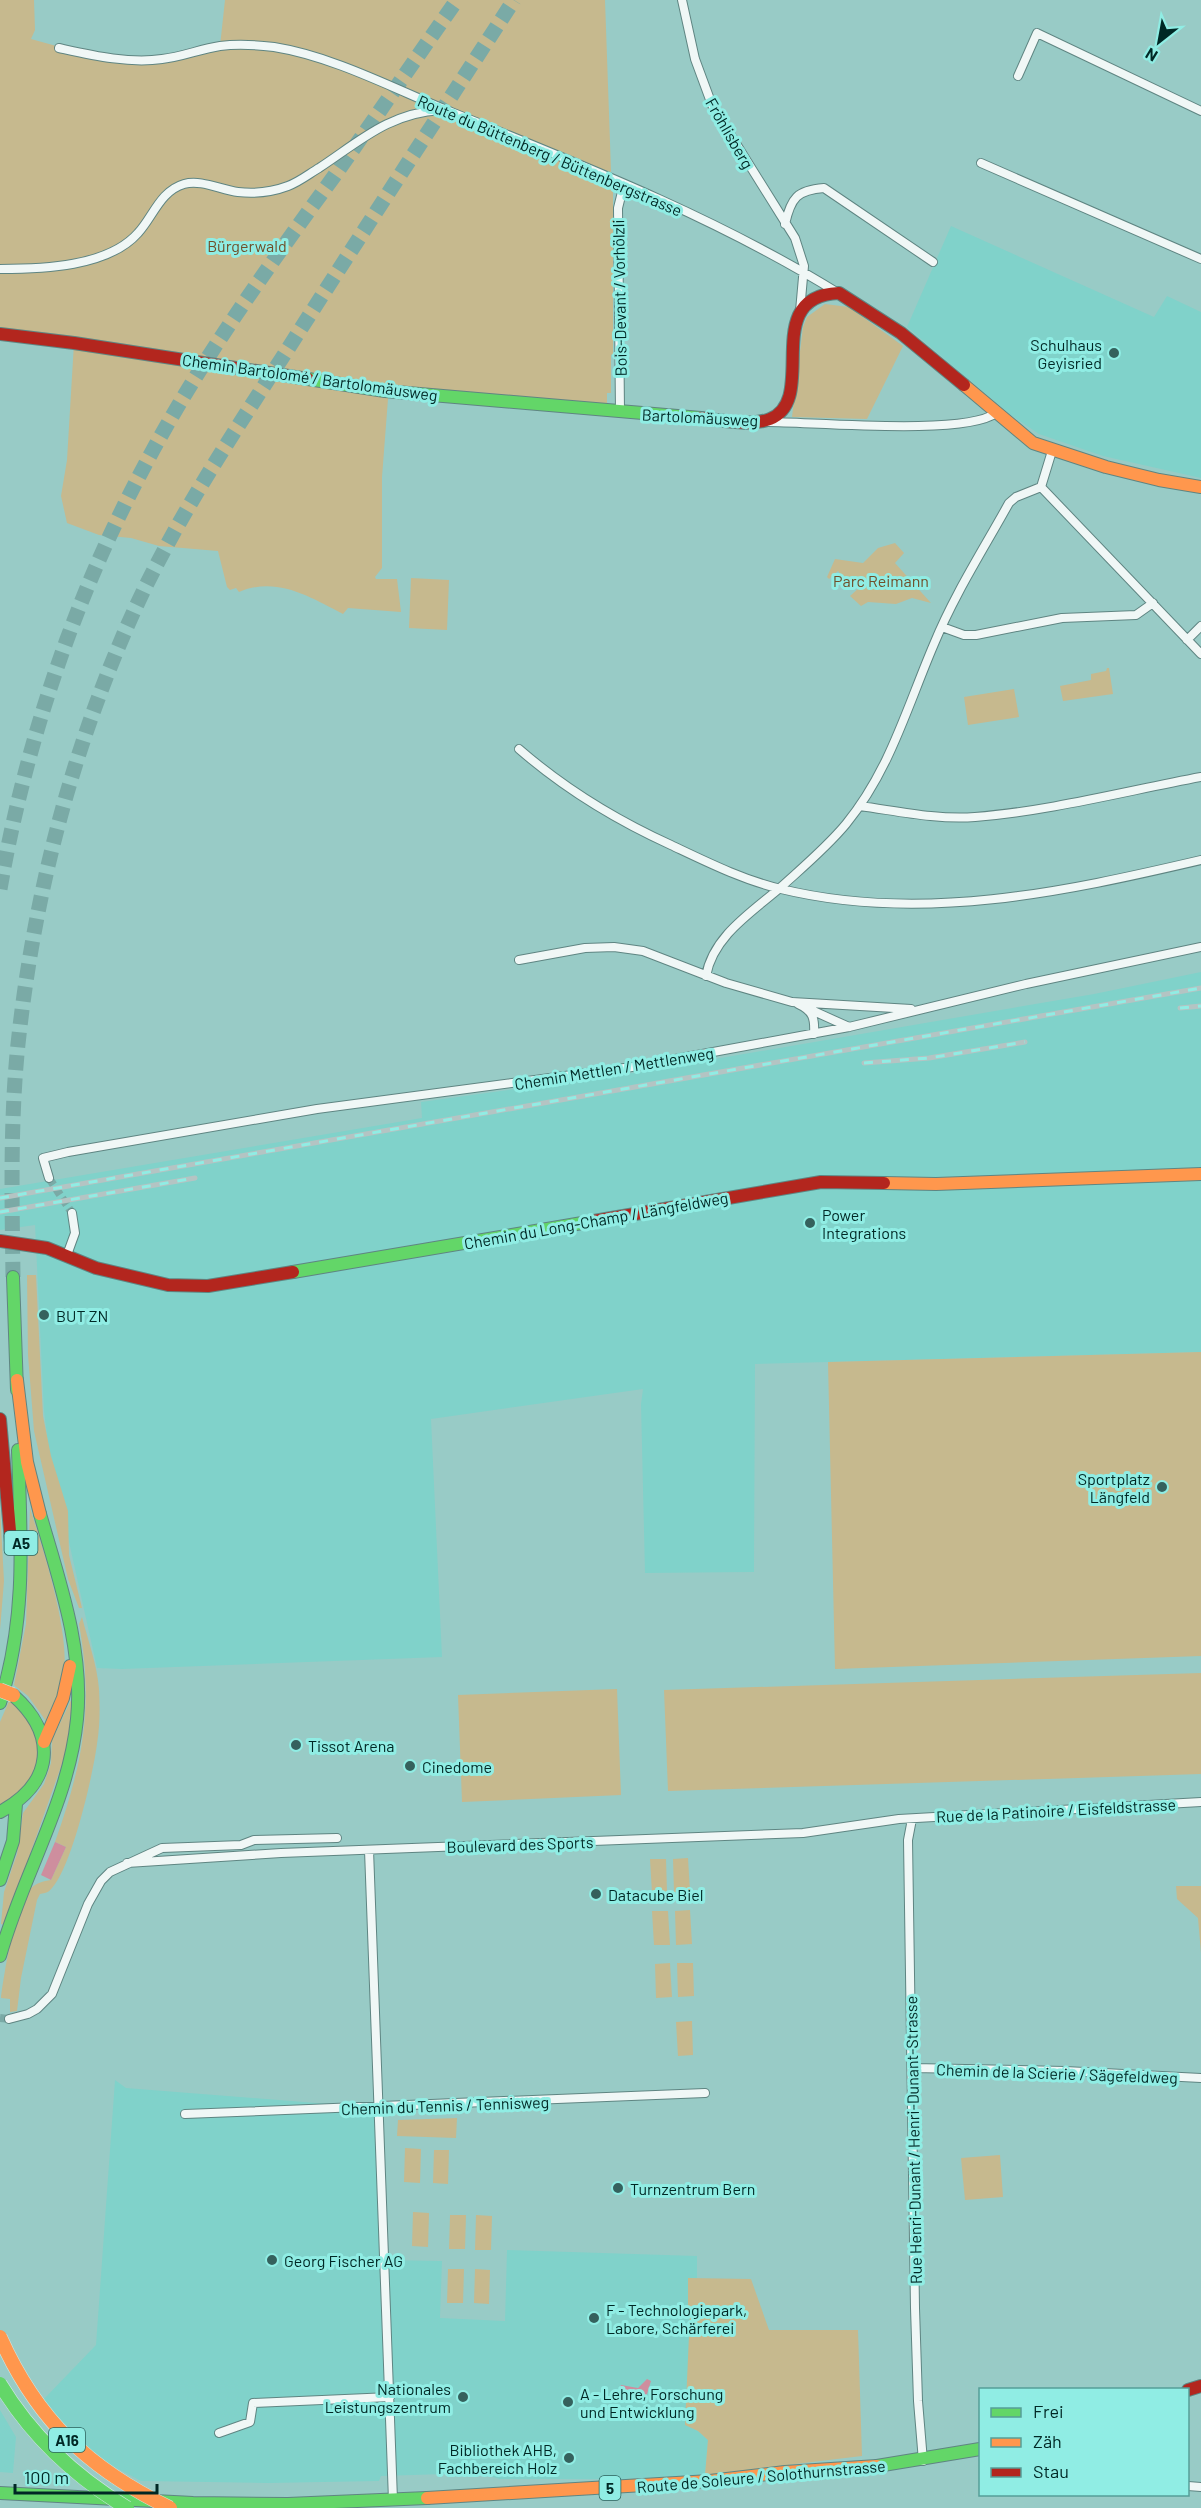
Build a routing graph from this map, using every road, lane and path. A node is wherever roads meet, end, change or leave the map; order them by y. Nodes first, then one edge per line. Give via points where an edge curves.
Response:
1 (682, 0) edge
2 (59, 48) dead end
3 (1018, 76) dead end
4 (446, 110) junction
5 (1201, 111) edge
6 (981, 163) dead end
7 (624, 184) junction
8 (785, 224) junction
9 (1201, 259) edge
10 (933, 262) dead end
11 (0, 269) edge
12 (804, 272) junction
13 (839, 293) junction
14 (800, 312) junction
15 (0, 334) edge
16 (620, 412) junction
17 (996, 413) junction
18 (765, 422) junction
19 (1052, 451) junction
20 (1201, 487) edge
21 (1041, 488) junction
22 (1153, 603) junction
23 (1201, 626) edge
24 (942, 627) junction
25 (1187, 640) junction
26 (1201, 654) edge
27 (519, 749) dead end
28 (1201, 777) edge
29 (860, 806) junction
30 (1201, 860) edge
31 (779, 888) junction
32 (1201, 948) edge
33 (519, 960) dead end
34 (706, 976) junction
35 (792, 1002) junction
36 (808, 1009) junction
37 (924, 1009) junction
38 (849, 1027) junction
39 (814, 1034) junction
40 (1201, 1174) edge
41 (49, 1178) tunnel mouth
42 (72, 1213) tunnel mouth
43 (0, 1241) edge
44 (67, 1255) junction
45 (13, 1277) tunnel mouth
46 (17, 1380) junction
47 (0, 1419) edge
48 (67, 1620) junction
49 (0, 1670) edge
50 (6, 1692) edge
51 (0, 1703) edge
52 (44, 1742) junction
53 (1201, 1802) edge
54 (16, 1804) junction
55 (0, 1812) edge
56 (912, 1819) junction
57 (337, 1838) dead end
58 (369, 1850) junction
59 (127, 1863) junction
60 (0, 1880) edge
61 (0, 1956) edge
62 (9, 2019) tunnel mouth
63 (913, 2068) junction
64 (1201, 2078) edge
65 (705, 2093) dead end
66 (379, 2108) junction
67 (185, 2114) dead end
68 (0, 2337) edge
69 (0, 2384) edge
70 (390, 2397) junction
71 (219, 2433) dead end
72 (979, 2449) edge
73 (923, 2460) junction
74 (0, 2493) edge
75 (393, 2500) junction
76 (128, 2508) edge
77 (170, 2508) edge

1 - 8 street, Fröhlisberg via 707,94
2 - 4 street, Route du Büttenberg / Büttenbergstrasse via 155,60 220,46 272,47 326,62
3 - 5 street via 1037,33
4 - 7 street, Route du Büttenberg / Büttenbergstrasse
4 - 11 street via 424,111 382,124 308,175 272,191 237,192 185,184 161,200 138,233 111,253 36,269
6 - 9 street
7 - 12 street, Route du Büttenberg / Büttenbergstrasse
7 - 16 street, Bois-Devant / Vorhölzli via 618,208
8 - 10 street via 792,201 800,193 824,188
8 - 12 street, Fröhlisberg via 804,259
12 - 13 street, Route du Büttenberg / Büttenbergstrasse
12 - 14 street, Bartolomäusweg
13 - 14 main road via 819,296
13 - 17 main road, Route du Büttenberg / Büttenbergstrasse via 901,333
14 - 18 main road, Bartolomäusweg via 789,400 780,413
15 - 16 main road, Chemin Bartolomé / Bartolomäusweg via 385,391
16 - 18 main road, Bartolomäusweg
17 - 18 street via 976,421 919,427
17 - 19 main road, Route du Büttenberg / Büttenbergstrasse via 1024,437
19 - 20 main road, Route du Büttenberg / Büttenbergstrasse via 1159,480
19 - 21 street
21 - 22 street
21 - 24 street via 1009,503
22 - 24 street via 1136,615 1062,618 976,635
22 - 25 street
23 - 25 street
24 - 29 street via 894,747
25 - 26 street
27 - 31 street via 590,803 653,837 719,868
28 - 29 street via 973,817 911,814
29 - 31 street via 833,838
30 - 31 street via 1099,884 945,903 858,902
31 - 34 street via 730,931 709,961
32 - 37 street, Chemin Mettlen / Mettlenweg
33 - 34 street via 585,948 615,947 644,951
34 - 35 street
35 - 36 street
35 - 37 street
36 - 38 street
36 - 39 street via 814,1019
37 - 38 street, Chemin Mettlen / Mettlenweg
38 - 39 street, Chemin Mettlen / Mettlenweg
39 - 41 street, Chemin Mettlen / Mettlenweg via 632,1068 317,1109 68,1152 43,1158
40 - 44 main road, Chemin du Long-Champ / Längfeldweg via 946,1184 821,1182 208,1286 140,1280
42 - 44 street via 75,1233
43 - 44 main road, Chemin du Long-Champ / Längfeldweg
45 - 46 main road, A5
46 - 48 main road via 27,1462
46 - 51 main road, A5 via 21,1599 15,1649
47 - 49 main road, A5 via 12,1576 10,1618
48 - 52 main road via 69,1676
48 - 61 main road via 78,1689 73,1748 58,1804 13,1910
50 - 52 main road via 25,1704 36,1719
52 - 54 main road via 40,1775
53 - 56 street, Rue de la Patinoire / Eisfeldstrasse
54 - 55 main road
54 - 60 main road via 11,1849
56 - 58 street, Boulevard des Sports via 803,1833
56 - 63 street, Rue Henri-Dunant / Henri-Dunant-Strasse via 908,1840
57 - 59 street via 162,1848
58 - 59 street, Boulevard des Sports
58 - 66 street
59 - 62 street via 110,1872 94,1892 52,1994 37,2010
63 - 64 street, Chemin de la Scierie / Sägefeldweg
63 - 73 street, Rue Henri-Dunant / Henri-Dunant-Strasse via 915,2319
65 - 66 street, Chemin du Tennis / Tennisweg
66 - 67 street, Chemin du Tennis / Tennisweg
66 - 70 street
68 - 77 main road, A16, bridge via 28,2393 59,2433 117,2480
69 - 76 main road, A16, bridge via 47,2448 86,2482
70 - 71 street via 253,2403 250,2422
70 - 75 street
72 - 73 main road, Route de Soleure / Solothurnstrasse / 5
73 - 75 main road, Route de Soleure / Solothurnstrasse / 5 via 710,2481
74 - 75 main road, Route de Soleure / Solothurnstrasse / 5 via 193,2503

